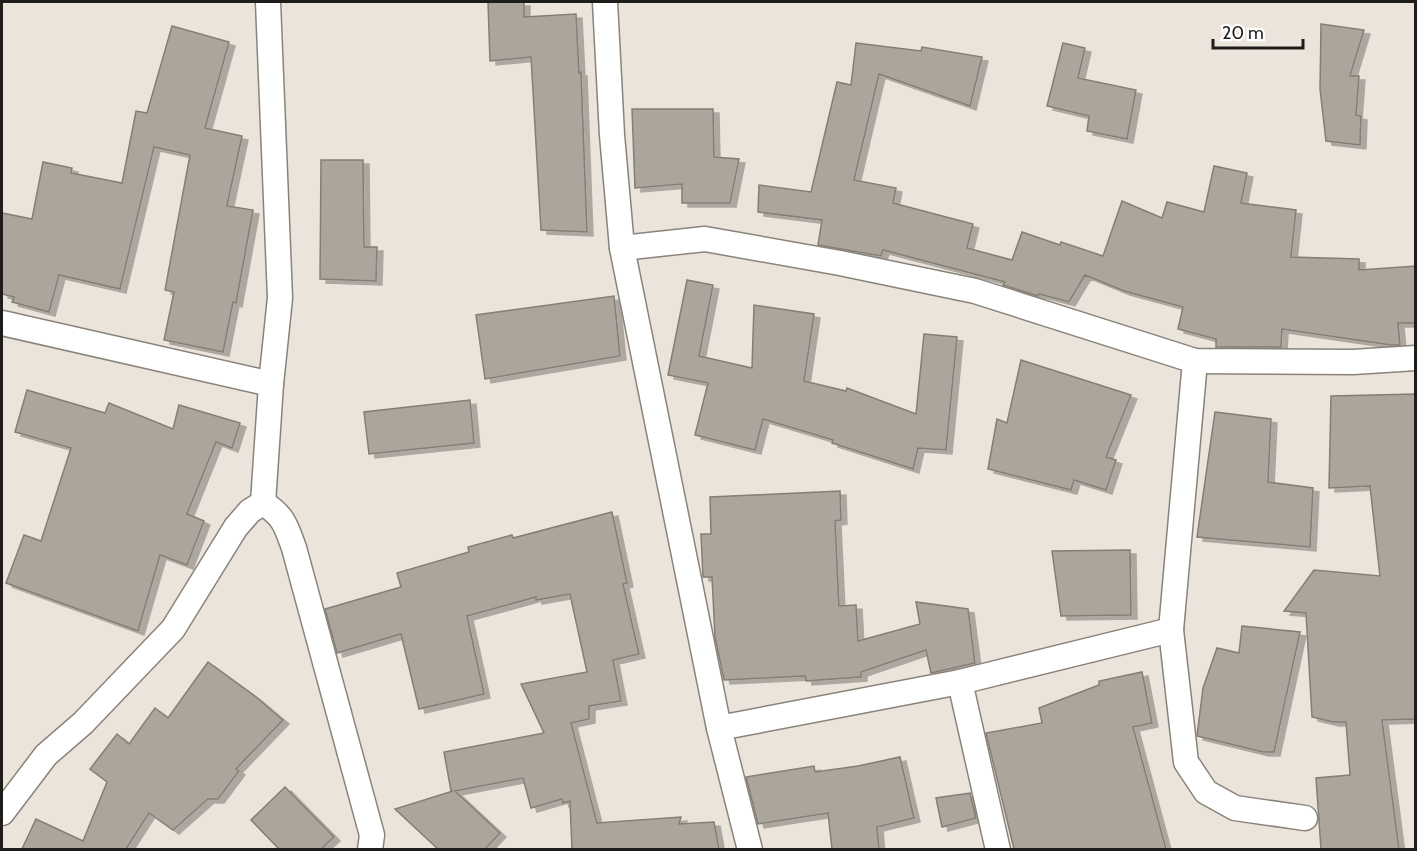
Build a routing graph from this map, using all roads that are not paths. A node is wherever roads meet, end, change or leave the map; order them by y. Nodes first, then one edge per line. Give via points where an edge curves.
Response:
1 (268, 2) edge
2 (604, 2) edge
3 (622, 248) junction
4 (2, 323) edge
5 (1416, 358) edge
6 (1196, 361) junction
7 (271, 384) junction
8 (263, 503) junction
9 (1171, 630) junction
10 (960, 682) junction
11 (719, 728) junction
12 (2, 813) edge
13 (1305, 818) dead end
14 (370, 849) edge
15 (750, 849) edge
16 (998, 849) edge

1 - 7 street via 280,298
2 - 3 street
3 - 6 street via 705,239 840,262 975,291
3 - 11 street
4 - 7 street
5 - 6 street via 1353,362
6 - 9 street
7 - 8 street
8 - 12 street via 236,527 173,629 83,723 46,755
8 - 14 street via 277,511 294,548 372,835
9 - 10 street
9 - 13 street via 1186,762 1206,792 1235,808
10 - 11 street
10 - 16 street
11 - 15 street

